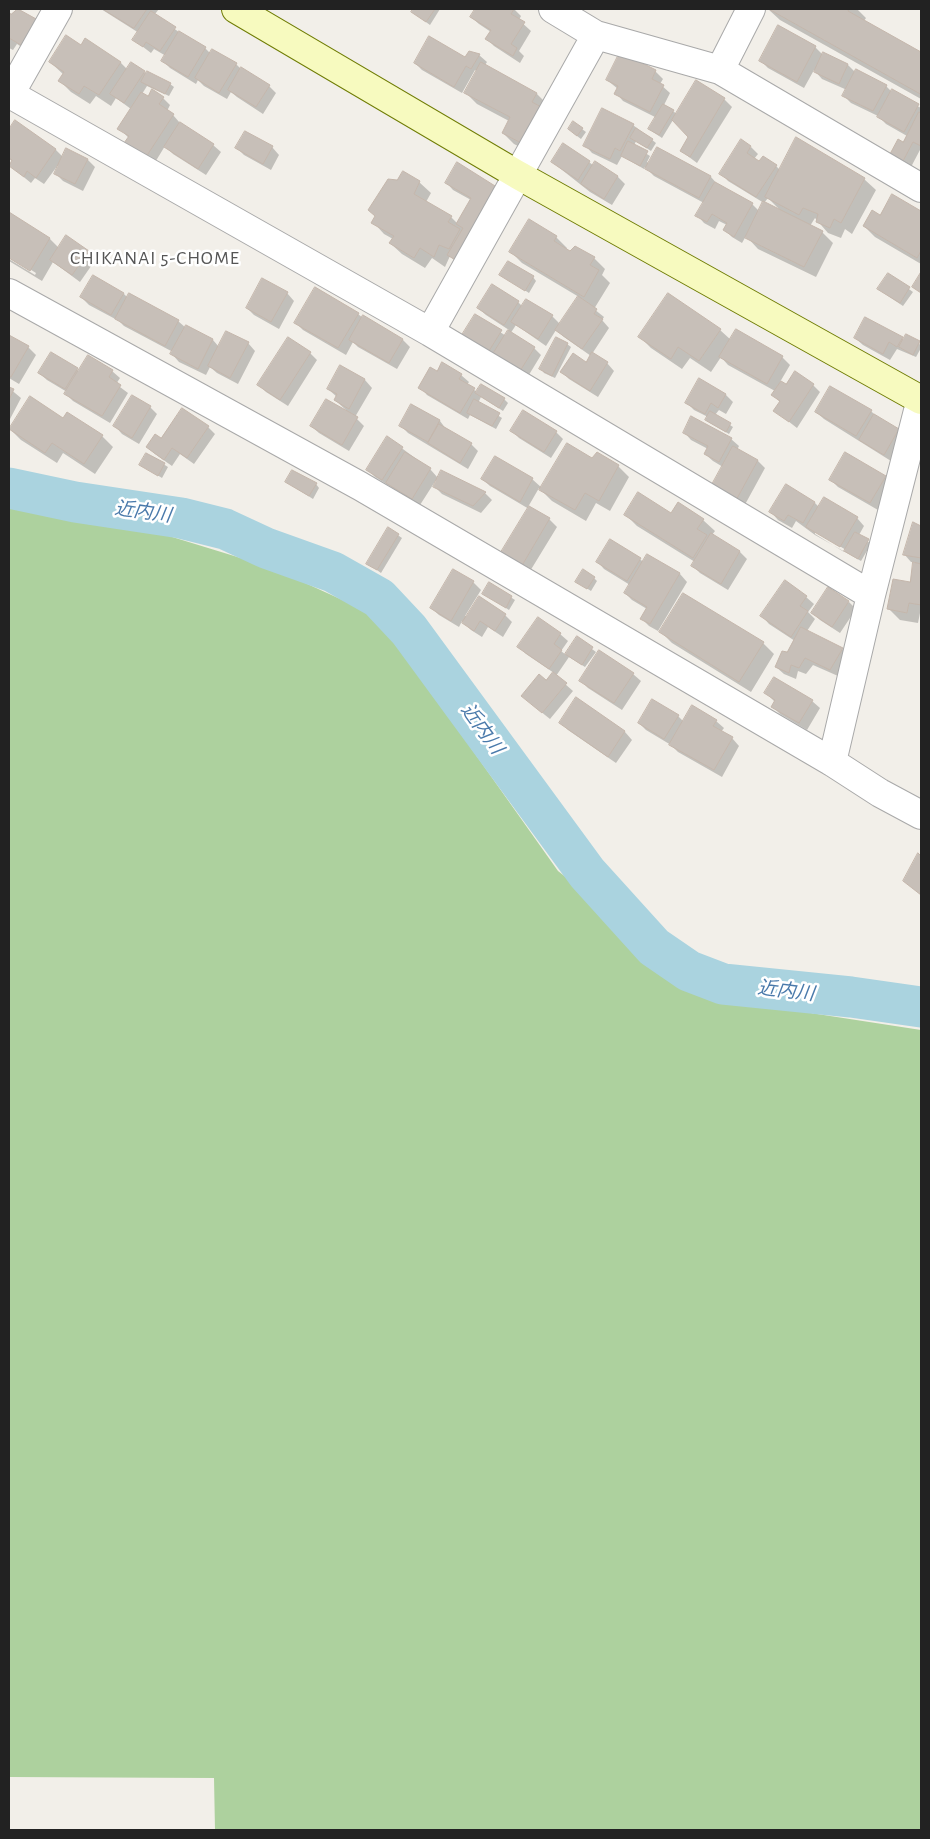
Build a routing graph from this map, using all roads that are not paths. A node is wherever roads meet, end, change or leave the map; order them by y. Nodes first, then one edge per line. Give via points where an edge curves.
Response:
1 (58, 9) edge
2 (236, 9) edge
3 (553, 9) edge
4 (751, 9) edge
5 (596, 35) junction
6 (720, 70) junction
7 (9, 94) edge
8 (518, 175) junction
9 (921, 188) edge
10 (9, 293) edge
11 (430, 332) junction
12 (921, 400) edge
13 (871, 595) junction
14 (832, 762) junction
15 (921, 815) edge

1 - 7 street
2 - 8 street
3 - 5 street
4 - 6 street
5 - 6 street
5 - 8 street
6 - 9 street
7 - 11 street
8 - 11 street
8 - 12 street
10 - 14 street via 360,486
11 - 13 street
12 - 13 street
13 - 14 street
14 - 15 street

